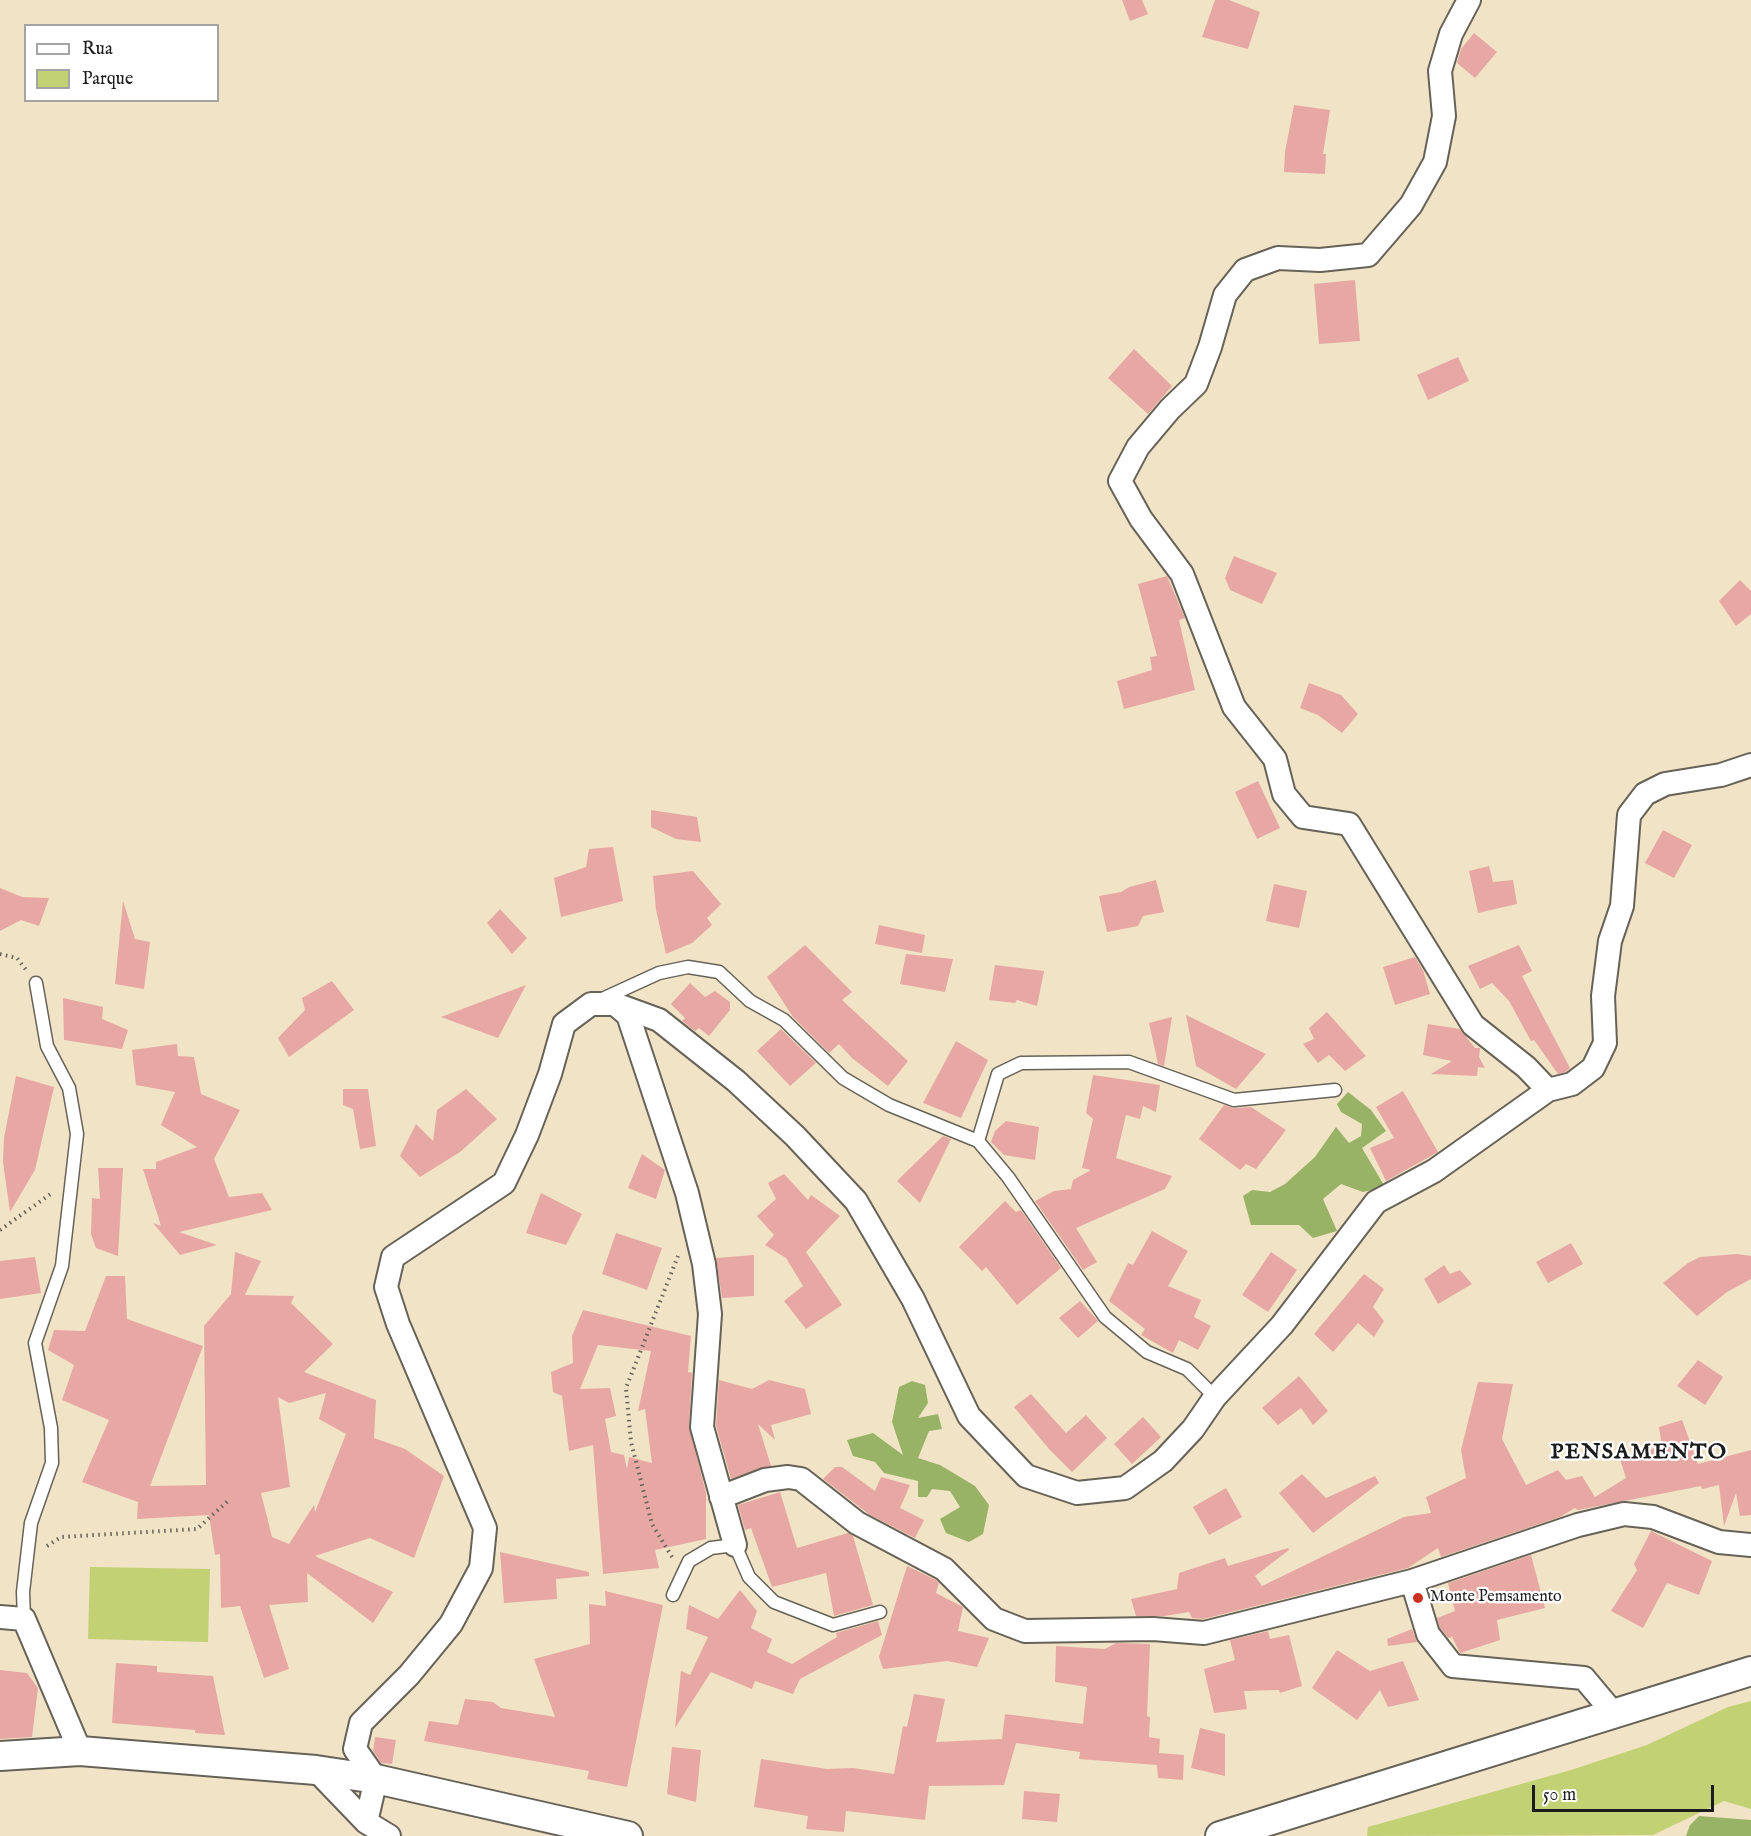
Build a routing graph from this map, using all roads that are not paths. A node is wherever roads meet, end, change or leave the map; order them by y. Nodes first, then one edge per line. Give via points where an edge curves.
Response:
1 (1469, 0) edge
2 (1751, 765) edge
3 (36, 983) road end
4 (591, 1004) junction
5 (615, 1004) junction
6 (1335, 1090) dead end
7 (1548, 1090) junction
8 (978, 1141) junction
9 (1215, 1397) junction
10 (721, 1497) junction
11 (735, 1545) junction
12 (1751, 1545) edge
13 (1437, 1573) junction
14 (1412, 1581) junction
15 (673, 1595) dead end
16 (1420, 1607) junction
17 (880, 1612) dead end
18 (0, 1617) edge
19 (24, 1619) junction
20 (1751, 1671) edge
21 (1615, 1715) junction
22 (80, 1751) junction
23 (0, 1756) edge
24 (316, 1770) junction
25 (376, 1779) junction
26 (366, 1822) junction
27 (389, 1836) edge
28 (628, 1836) edge
29 (1220, 1836) edge

1 - 7 street via 1451,34 1440,70 1444,116 1435,162 1411,206 1368,255 1320,260 1278,258 1245,270 1226,295 1196,384 1138,447 1120,481 1141,519 1182,574 1234,707 1275,759 1284,794 1303,817 1349,824 1473,1025
2 - 7 street via 1721,775 1665,784 1645,794 1629,814 1622,906 1610,941 1603,996 1605,1043 1593,1068 1572,1084
3 - 19 lane via 47,1046 69,1088 77,1134 62,1266 35,1344 51,1428 52,1463 31,1523
4 - 5 street
4 - 8 lane via 659,973 688,967 718,972 750,1001 784,1020 843,1078 889,1105
4 - 25 street via 564,1024 531,1125 504,1183 393,1257 386,1287 398,1324 485,1528 481,1568 451,1624 409,1675 361,1723 355,1749
5 - 9 street via 659,1020 736,1081 856,1201 913,1299 969,1416 1026,1476 1077,1493 1125,1488 1163,1461
5 - 10 street via 628,1015 704,1264 710,1314 702,1427
6 - 8 lane via 1234,1100 1129,1062 1022,1063 998,1074
7 - 9 street via 1434,1170 1376,1202 1282,1325
8 - 9 lane via 1008,1177 1105,1317 1147,1352 1187,1369
10 - 11 street
10 - 14 street via 765,1480 801,1479 857,1523 944,1569 994,1619 1025,1631 1153,1629 1204,1633
11 - 15 lane via 711,1548 689,1561
11 - 17 lane via 749,1577 774,1602 833,1625
12 - 13 street via 1719,1542 1653,1517 1624,1514 1578,1525
13 - 14 street
13 - 16 lane
14 - 16 street
16 - 21 street via 1428,1634 1453,1666 1584,1678
18 - 19 street
19 - 22 street
20 - 21 street
21 - 29 street
22 - 23 street
22 - 24 street
24 - 25 street
24 - 26 street
25 - 26 street
25 - 28 street
26 - 27 street

